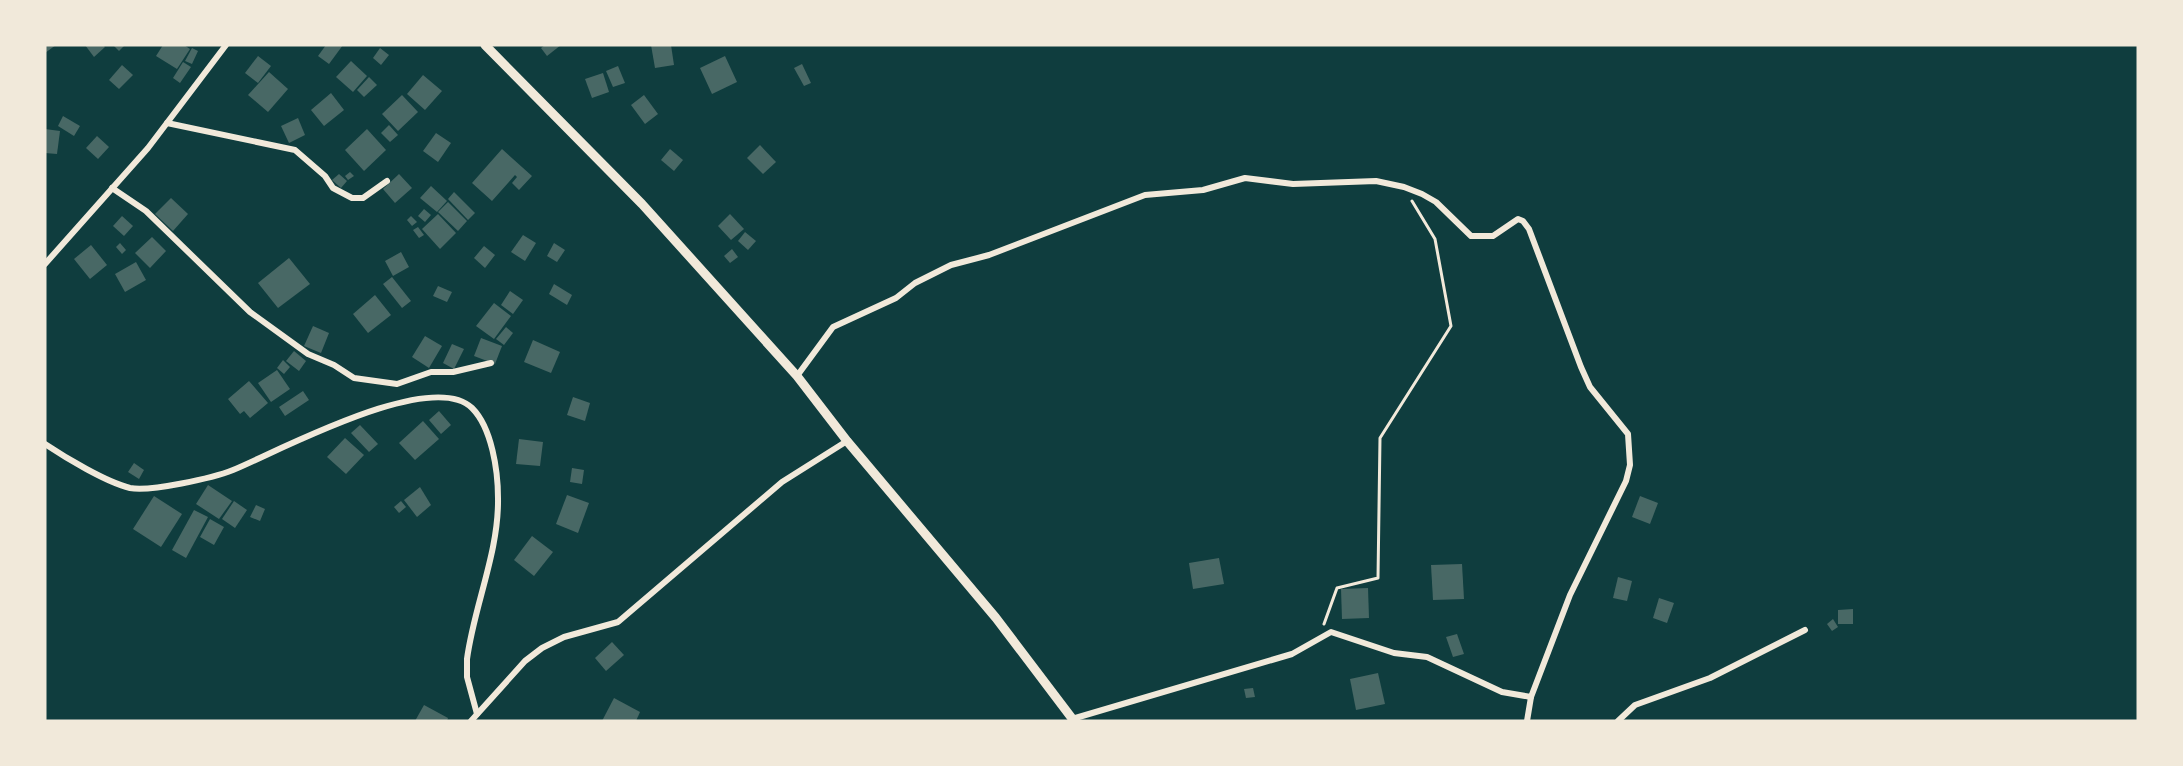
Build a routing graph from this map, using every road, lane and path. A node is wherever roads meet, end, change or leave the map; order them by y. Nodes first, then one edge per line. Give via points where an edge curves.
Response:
1 (226, 45) edge
2 (485, 45) edge
3 (167, 123) junction
4 (387, 181) dead end
5 (1404, 186) junction
6 (112, 189) junction
7 (45, 264) edge
8 (491, 363) dead end
9 (797, 376) junction
10 (847, 441) junction
11 (45, 444) edge
12 (1805, 630) dead end
13 (1319, 637) junction
14 (1531, 697) junction
15 (477, 714) junction
16 (1073, 720) edge
17 (471, 721) edge
18 (1527, 721) edge
19 (1618, 721) edge

1 - 3 street
2 - 9 street via 642,204
3 - 4 street via 295,150 333,188 352,198 363,198
3 - 6 street
5 - 9 street via 1376,182 1293,184 1245,178 1203,190 1135,199 989,255 951,265 915,283 896,298 833,327
5 - 13 path via 1435,239 1451,326 1380,438 1378,578 1337,588
5 - 14 street via 1436,202 1471,236 1493,236 1518,219 1523,221 1590,387 1628,434 1630,465 1626,481 1570,595
6 - 7 street
6 - 8 street via 146,211 250,312 308,354 354,378 397,384 431,372 453,372
9 - 10 street
10 - 15 street via 782,482 618,622 564,637 542,648
10 - 16 street via 996,618
11 - 15 street via 65,458 130,488 161,487 231,471 340,421 402,402 426,397 449,399 472,408 488,434 498,499 467,659 467,677
12 - 19 street via 1710,678 1635,705
13 - 14 street via 1331,632 1394,653 1427,657 1502,692
13 - 16 street via 1292,654
14 - 18 street
15 - 17 street

